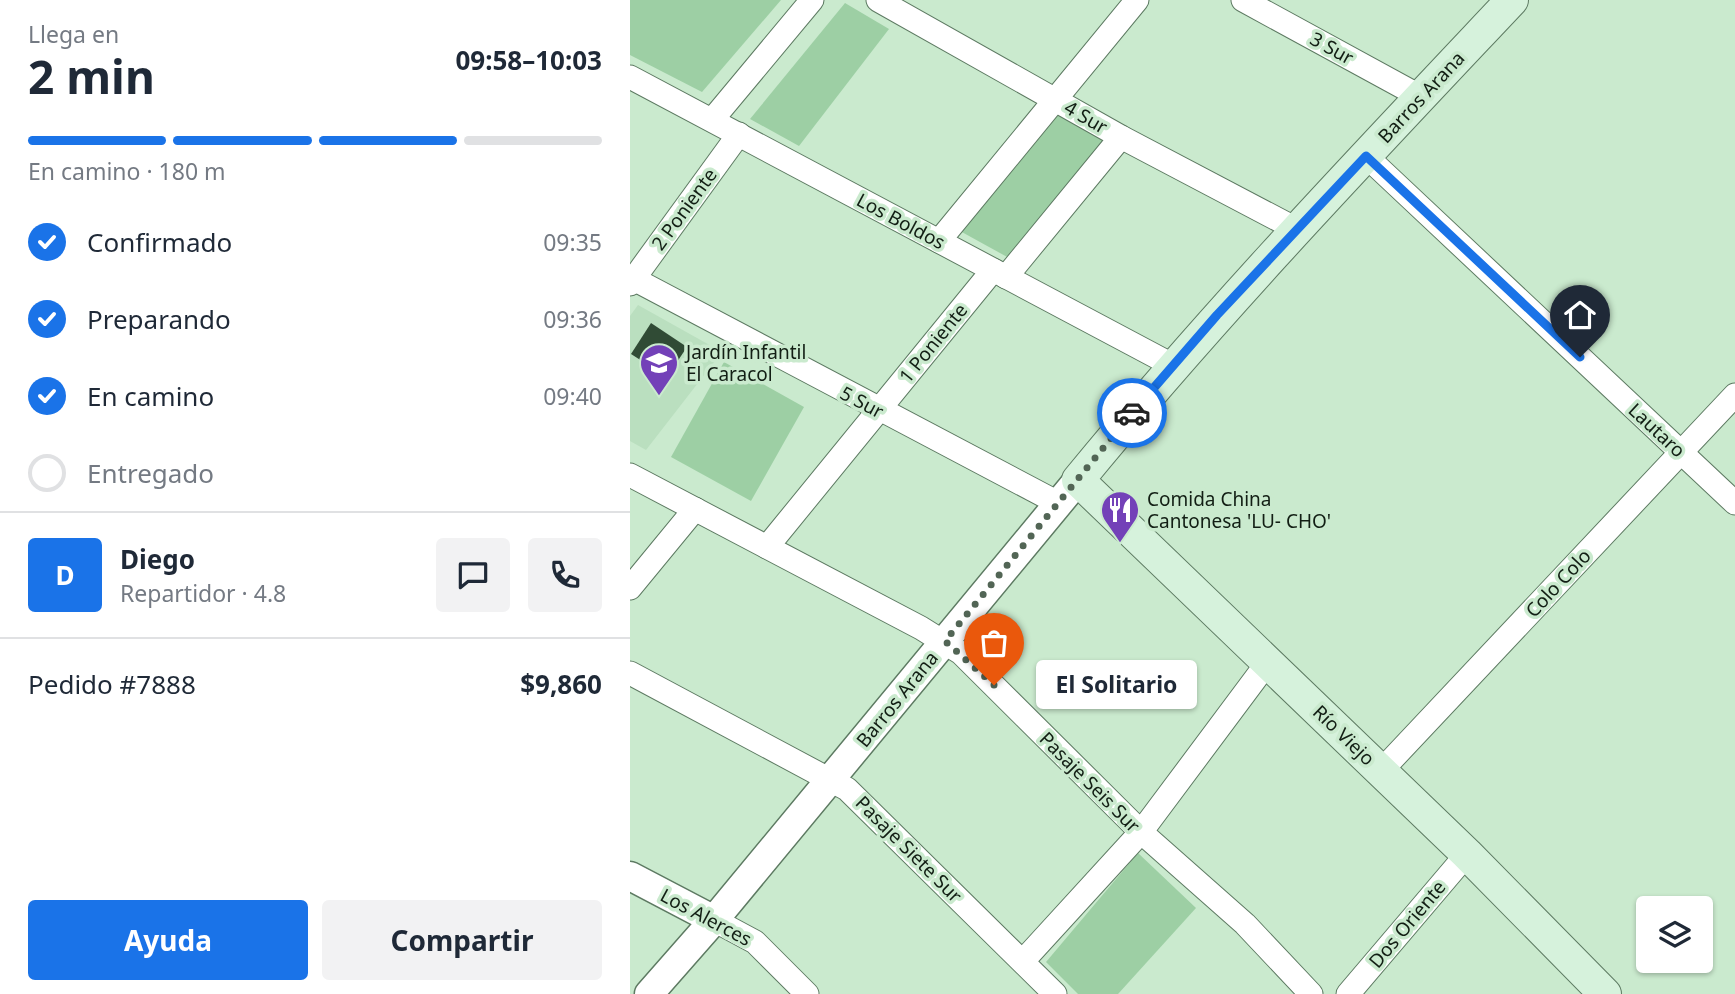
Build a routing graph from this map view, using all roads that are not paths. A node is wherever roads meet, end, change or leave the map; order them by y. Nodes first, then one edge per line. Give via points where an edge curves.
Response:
1 (812, 0) edge
2 (877, 0) edge
3 (1137, 0) edge
4 (1243, 0) edge
5 (1512, 0) edge
6 (630, 77) edge
7 (1421, 97) junction
8 (1056, 100) junction
9 (712, 120) junction
10 (738, 134) junction
11 (1121, 137) junction
12 (1366, 156) junction
13 (1296, 229) junction
14 (939, 241) junction
15 (999, 273) junction
16 (631, 280) edge
17 (1172, 365) junction
18 (1735, 395) edge
19 (879, 411) junction
20 (1681, 452) junction
21 (630, 475) edge
22 (1068, 492) junction
23 (1735, 503) edge
24 (695, 509) junction
25 (768, 547) junction
26 (630, 588) edge
27 (945, 641) junction
28 (1268, 662) junction
29 (634, 683) edge
30 (1381, 771) junction
31 (831, 779) junction
32 (1141, 832) junction
33 (1467, 854) junction
34 (630, 876) edge
35 (714, 920) junction
36 (1023, 961) junction
37 (649, 994) edge
38 (807, 994) edge
39 (1055, 994) edge
40 (1311, 994) edge
41 (1348, 994) edge
42 (1605, 994) edge

1 - 9 street
2 - 8 street, 4 Sur
3 - 8 street
4 - 7 street, 3 Sur
5 - 7 main road, Barros Arana
6 - 9 street, Los Boldos
7 - 12 main road, Barros Arana
8 - 11 street, 4 Sur
8 - 14 street
9 - 10 street, Los Boldos
10 - 14 street, Los Boldos
10 - 16 street, 2 Poniente
11 - 13 street, 4 Sur
11 - 15 street, 1 Poniente
12 - 13 main road, Barros Arana
12 - 20 street, Lautaro
13 - 17 main road, Barros Arana
14 - 15 street, Los Boldos
15 - 17 street, Los Boldos
15 - 19 street, 1 Poniente
16 - 19 street, 5 Sur
17 - 22 main road, Barros Arana
18 - 20 street, Colo Colo
19 - 22 street, 5 Sur
19 - 25 street, 1 Poniente
20 - 23 street, Lautaro
20 - 30 street, Colo Colo
21 - 24 street, Pasaje Seis Sur
22 - 27 street, Barros Arana
22 - 28 main road, Río Viejo
24 - 25 street, Pasaje Seis Sur
24 - 26 street
25 - 27 street, Pasaje Seis Sur
27 - 31 street, Barros Arana
27 - 32 street, Pasaje Seis Sur
28 - 30 main road, Río Viejo
28 - 32 street
29 - 31 street, Pasaje Siete Sur
30 - 33 main road, Río Viejo
31 - 35 street, Barros Arana
31 - 36 street, Pasaje Siete Sur via 860,799
32 - 36 street
32 - 40 street, Pasaje Seis Sur via 1226,907
33 - 41 street, Dos Oriente
33 - 42 main road, Río Viejo
34 - 35 street, Los Alerces
35 - 37 street, Barros Arana
35 - 38 street, Los Alerces via 755,942
36 - 39 street, Pasaje Siete Sur

